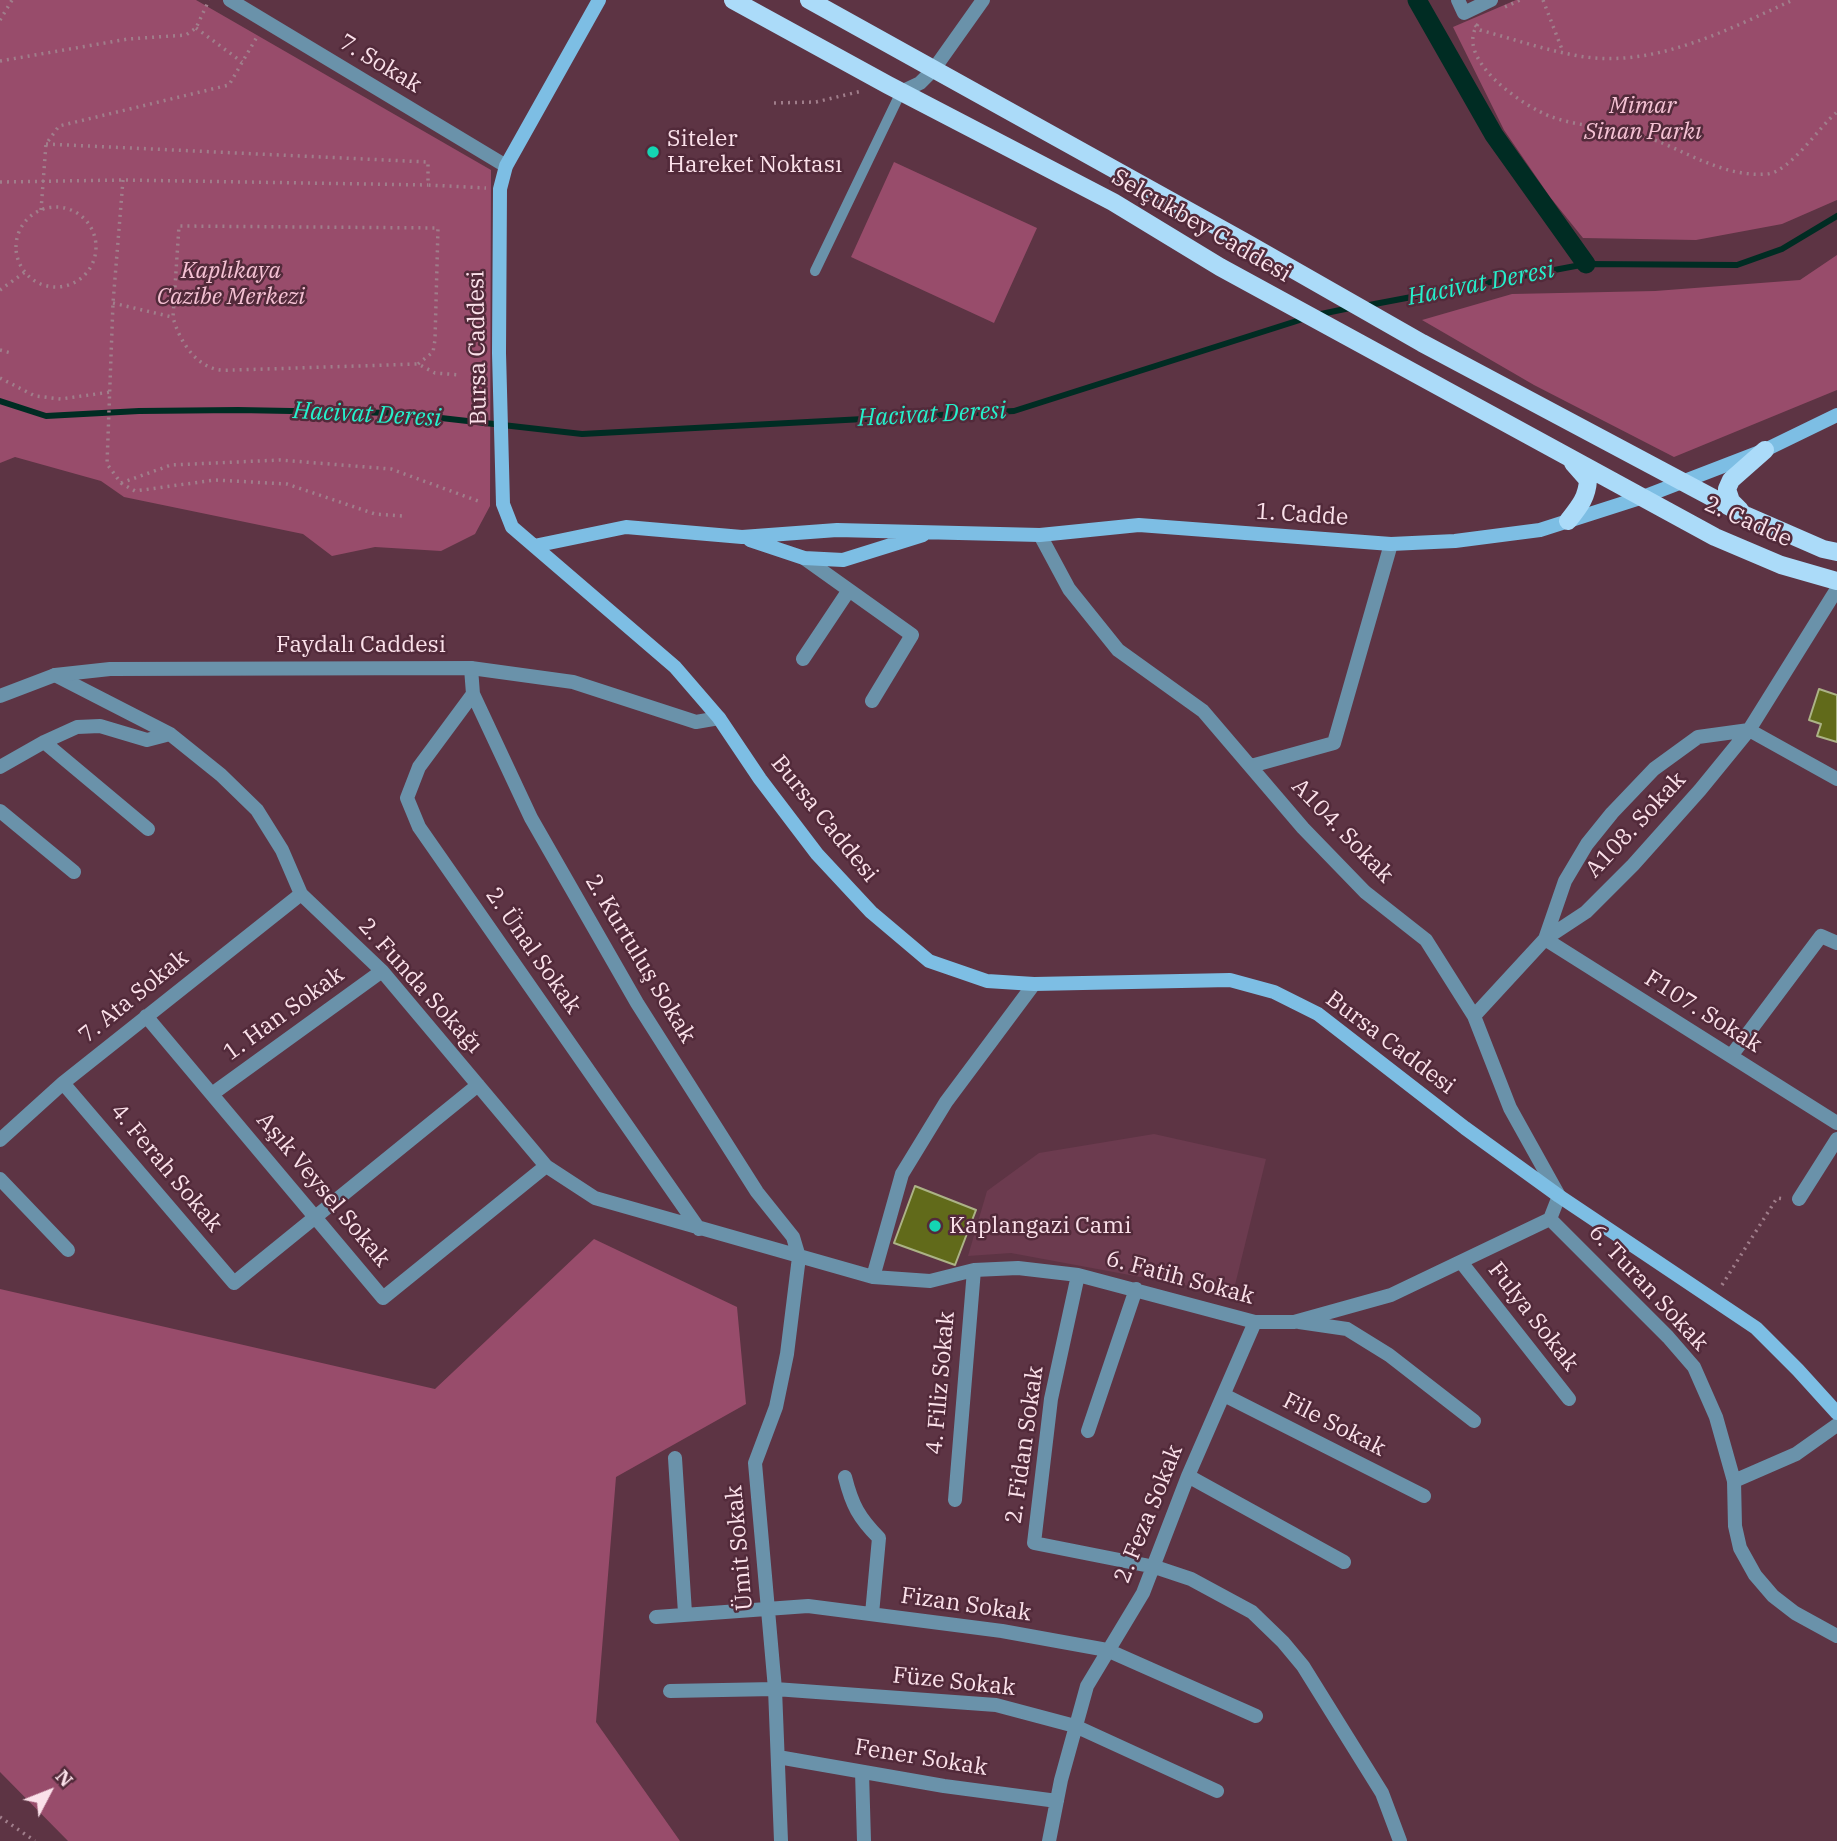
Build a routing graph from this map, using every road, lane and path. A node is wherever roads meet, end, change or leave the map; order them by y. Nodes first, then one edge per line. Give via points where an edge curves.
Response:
1 (12, 0) edge
2 (209, 0) edge
3 (230, 0) edge
4 (599, 0) edge
5 (733, 0) edge
6 (809, 0) edge
7 (983, 0) edge
8 (1491, 0) edge
9 (1543, 0) edge
10 (1793, 0) edge
11 (1461, 6) edge
12 (0, 20) edge
13 (267, 22) junction
14 (1476, 26) junction
15 (196, 28) junction
16 (1563, 52) junction
17 (0, 61) edge
18 (242, 62) junction
19 (934, 69) junction
20 (894, 88) junction
21 (774, 103) dead end
22 (1837, 112) edge
23 (46, 144) junction
24 (506, 166) junction
25 (123, 180) junction
26 (42, 181) junction
27 (1135, 181) junction
28 (0, 183) edge
29 (428, 185) junction
30 (500, 189) junction
31 (1112, 202) junction
32 (41, 210) junction
33 (815, 271) dead end
34 (25, 272) junction
35 (0, 290) edge
36 (113, 303) junction
37 (173, 317) junction
38 (0, 351) edge
39 (11, 353) dead end
40 (418, 364) junction
41 (461, 375) dead end
42 (0, 378) edge
43 (110, 392) junction
44 (1837, 415) edge
45 (1557, 450) junction
46 (1765, 450) junction
47 (1682, 482) junction
48 (121, 483) junction
49 (1643, 497) junction
50 (478, 501) dead end
51 (1745, 515) junction
52 (403, 516) dead end
53 (1568, 520) junction
54 (932, 532) junction
55 (1040, 535) junction
56 (742, 537) junction
57 (1391, 544) junction
58 (534, 546) junction
59 (1837, 552) edge
60 (804, 558) junction
61 (1837, 581) edge
62 (1837, 589) edge
63 (849, 590) junction
64 (803, 659) dead end
65 (471, 668) junction
66 (55, 676) junction
67 (472, 694) junction
68 (0, 696) edge
69 (872, 701) dead end
70 (719, 718) junction
71 (1749, 730) junction
72 (170, 734) junction
73 (44, 742) junction
74 (1251, 766) junction
75 (0, 767) edge
76 (1837, 779) edge
77 (0, 811) edge
78 (148, 829) dead end
79 (74, 872) dead end
80 (301, 894) junction
81 (1545, 939) junction
82 (1837, 943) edge
83 (382, 971) junction
84 (1034, 984) junction
85 (146, 1016) junction
86 (1474, 1016) junction
87 (1731, 1056) junction
88 (63, 1083) junction
89 (478, 1085) junction
90 (212, 1094) junction
91 (1837, 1123) edge
92 (1837, 1139) edge
93 (0, 1140) edge
94 (546, 1166) junction
95 (0, 1179) edge
96 (1559, 1196) junction
97 (1777, 1199) dead end
98 (1799, 1199) dead end
99 (316, 1217) junction
100 (1550, 1219) junction
101 (699, 1229) junction
102 (68, 1250) dead end
103 (799, 1257) junction
104 (1461, 1262) junction
105 (974, 1270) junction
106 (1078, 1275) junction
107 (873, 1277) junction
108 (1136, 1289) junction
109 (1713, 1299) junction
110 (1255, 1322) junction
111 (1294, 1322) junction
112 (1224, 1395) junction
113 (1569, 1399) dead end
114 (1837, 1413) edge
115 (1474, 1421) dead end
116 (1837, 1425) edge
117 (1088, 1431) dead end
118 (675, 1458) dead end
119 (1188, 1476) junction
120 (845, 1477) dead end
121 (1734, 1481) junction
122 (1424, 1496) dead end
123 (955, 1500) dead end
124 (1344, 1562) dead end
125 (1155, 1567) junction
126 (768, 1608) junction
127 (685, 1613) junction
128 (872, 1614) junction
129 (656, 1617) dead end
130 (1837, 1636) edge
131 (1107, 1650) junction
132 (775, 1689) junction
133 (670, 1692) dead end
134 (1256, 1716) dead end
135 (1075, 1726) junction
136 (778, 1757) junction
137 (862, 1772) junction
138 (1217, 1791) dead end
139 (1057, 1801) junction
140 (0, 1817) edge
141 (35, 1841) edge
142 (780, 1841) edge
143 (864, 1841) edge
144 (1049, 1841) edge
145 (1399, 1841) edge

1 - 12 path
2 - 15 path
3 - 13 street, 7. Sokak
4 - 24 main road, Bursa Caddesi
5 - 20 main road, Selçukbey Caddesi
6 - 19 main road, Selçukbey Caddesi
7 - 19 street
8 - 11 street
9 - 16 path
10 - 16 path via 1674,48 1629,58
11 - 14 path
13 - 18 path
13 - 24 street, 7. Sokak
14 - 16 path
14 - 22 path via 1474,50 1482,65 1502,88 1551,117 1639,135 1738,173 1768,174 1790,163
15 - 17 path via 186,35 128,38
15 - 18 path
18 - 23 path via 229,85 59,126
19 - 20 street via 920,83
19 - 27 main road, Selçukbey Caddesi
20 - 21 path via 816,102
20 - 31 main road, Selçukbey Caddesi
20 - 33 lane
23 - 26 path
23 - 29 path via 428,162
24 - 30 main road, Bursa Caddesi
25 - 26 path
25 - 29 path
25 - 36 path
26 - 28 path
26 - 32 path
27 - 31 main road
27 - 47 main road, Selçukbey Caddesi via 1422,343
29 - 30 path
30 - 58 main road, Bursa Caddesi via 503,504 512,527
31 - 45 main road, Selçukbey Caddesi via 1220,267
32 - 34 path via 30,217 17,239 16,253
32 - 34 path via 67,209 89,224 96,249 93,262 87,273 65,286 39,283
34 - 35 path
36 - 37 path
36 - 43 path
37 - 40 path via 194,358 214,369
37 - 40 path via 178,226 438,228 436,340 433,352
38 - 39 path
40 - 41 path via 435,373
42 - 43 path via 35,396 61,399
43 - 48 path via 107,464
44 - 46 main road, 1. Cadde
45 - 49 main road, Selçukbey Caddesi
45 - 53 main road via 1588,480 1583,503
46 - 47 main road, 1. Cadde
46 - 51 main road via 1727,489 1731,501
47 - 49 main road, 1. Cadde
47 - 51 main road, 2. Cadde
48 - 50 path via 170,466 280,460 391,469
48 - 52 path via 135,491 215,480 287,484 375,513
49 - 53 main road, 1. Cadde
49 - 61 main road, 2. Cadde via 1715,537 1781,565
51 - 59 main road, 2. Cadde
53 - 57 main road, 1. Cadde via 1540,530
54 - 55 main road, 1. Cadde
54 - 56 main road, 1. Cadde via 837,530
54 - 60 main road via 843,560
55 - 57 main road, 1. Cadde via 1139,525
55 - 74 street, A104. Sokak via 1069,589 1118,650 1203,711
56 - 58 main road via 626,527
56 - 60 main road
57 - 74 street via 1334,743
58 - 70 main road, Bursa Caddesi via 676,667
60 - 63 street
62 - 71 street, A108. Sokak
63 - 64 street
63 - 69 street via 912,635
65 - 66 street, Faydalı Caddesi via 110,668
65 - 67 street, 2. Kurtuluş Sokak
65 - 70 street, Faydalı Caddesi via 573,682 696,722
66 - 68 street, Faydalı Caddesi
66 - 72 street, 2. Funda Sokağı
67 - 101 street, 2. Ünal Sokak via 419,766 407,798 419,827
67 - 103 street, 2. Kurtuluş Sokak via 531,818 637,1003 757,1192 793,1237
70 - 84 main road, Bursa Caddesi via 817,854 872,912 929,961 987,981
71 - 76 street
71 - 81 street, A108. Sokak via 1633,864 1586,912
71 - 81 street, A108. Sokak via 1698,737 1654,769 1587,844 1565,881
72 - 73 street via 147,740 100,726 77,727
72 - 80 street, 2. Funda Sokağı via 257,810 282,850
73 - 75 street
73 - 78 street
74 - 86 street, A104. Sokak via 1365,892 1426,940
77 - 79 street
80 - 83 street, 2. Funda Sokağı
80 - 85 street, 7. Ata Sokak
81 - 86 street, A108. Sokak
81 - 87 street, F107. Sokak
82 - 87 street via 1821,936
83 - 89 street, 2. Funda Sokağı
83 - 90 street, 1. Han Sokak
84 - 96 main road, Bursa Caddesi via 1230,980 1274,992 1318,1014
84 - 107 street via 946,1102 902,1174
85 - 88 street, 7. Ata Sokak
85 - 90 street, Aşık Veysel Sokak
86 - 96 street, A104. Sokak via 1510,1108
87 - 91 street, F107. Sokak
88 - 93 street, 7. Ata Sokak
88 - 99 street, 4. Ferah Sokak via 234,1283
89 - 94 street, 2. Funda Sokağı
89 - 99 street
90 - 99 street, Aşık Veysel Sokak
92 - 98 street
94 - 99 street, Aşık Veysel Sokak via 383,1298
94 - 101 street, 2. Funda Sokağı via 595,1198
95 - 102 street
96 - 100 street
96 - 109 main road, Bursa Caddesi
97 - 109 path
100 - 104 street, 6. Fatih Sokak
100 - 121 street, 6. Turan Sokak via 1694,1367 1716,1418
101 - 103 street, 2. Funda Sokağı
103 - 107 street, 6. Fatih Sokak
103 - 126 street, Ümit Sokak via 776,1407 755,1463
104 - 111 street, 6. Fatih Sokak via 1391,1295
104 - 113 street, Fulya Sokak
105 - 106 street, 6. Fatih Sokak via 1018,1268
105 - 107 street, 6. Fatih Sokak via 930,1281
105 - 123 street, 4. Filiz Sokak
106 - 108 street, 6. Fatih Sokak
106 - 125 street, 2. Fidan Sokak via 1051,1399 1034,1543
108 - 110 street, 6. Fatih Sokak
108 - 117 street
109 - 114 main road, Bursa Caddesi via 1756,1328
110 - 111 street, 6. Fatih Sokak
110 - 112 street, 2. Feza Sokak
111 - 115 street via 1347,1329 1389,1354
112 - 119 street, 2. Feza Sokak
112 - 122 street, File Sokak
116 - 121 street via 1796,1454
118 - 127 street
119 - 124 street
119 - 125 street, 2. Feza Sokak
120 - 128 street via 861,1519 879,1538
121 - 130 street, 6. Turan Sokak via 1735,1526 1740,1548 1755,1575 1795,1613
125 - 131 street, 2. Feza Sokak
125 - 145 street via 1191,1579 1252,1612 1283,1642 1303,1666 1382,1793
126 - 127 street, Fizan Sokak
126 - 128 street, Fizan Sokak via 808,1606
126 - 132 street, Ümit Sokak
127 - 129 street, Fizan Sokak
128 - 131 street, Fizan Sokak
131 - 134 street, Fizan Sokak
131 - 135 street, 2. Feza Sokak via 1087,1686
132 - 133 street, Füze Sokak
132 - 135 street, Füze Sokak via 996,1704
132 - 136 street, Ümit Sokak
135 - 138 street, Füze Sokak
135 - 139 street, 2. Feza Sokak
136 - 137 street, Fener Sokak
136 - 142 street, Ümit Sokak
137 - 139 street, Fener Sokak
137 - 143 street
139 - 144 street, 2. Feza Sokak
140 - 141 path

